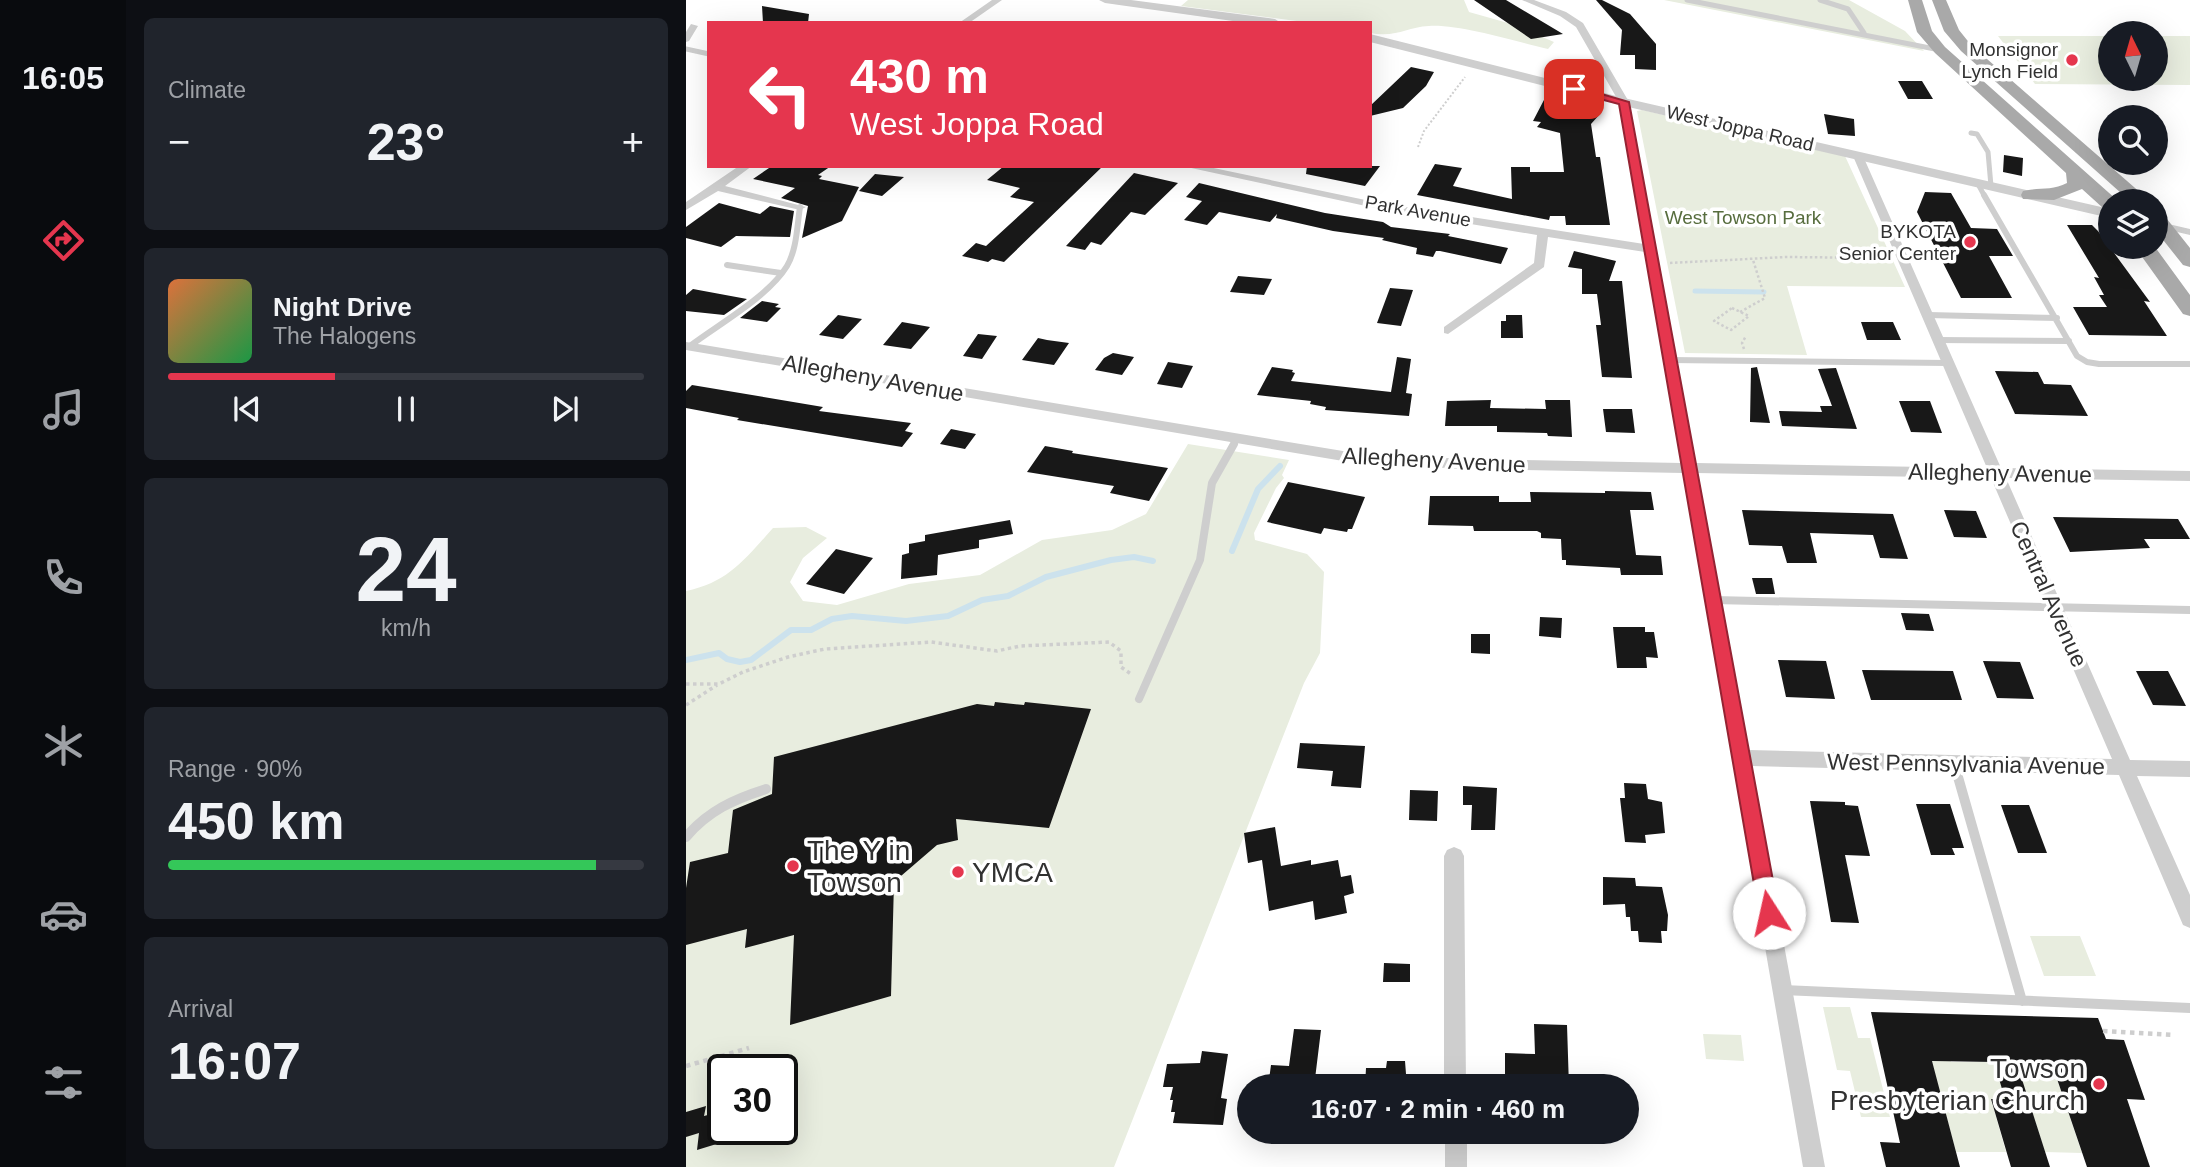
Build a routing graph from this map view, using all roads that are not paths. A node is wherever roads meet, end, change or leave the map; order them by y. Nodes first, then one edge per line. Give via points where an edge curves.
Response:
1 (998, 0) edge
2 (1105, 0) edge
3 (1526, 0) edge
4 (1687, 0) edge
5 (1821, 0) edge
6 (1915, 0) edge
7 (1939, 0) edge
8 (966, 21) edge
9 (1260, 21) edge
10 (694, 26) dead end
11 (1864, 33) junction
12 (1372, 38) edge
13 (686, 39) edge
14 (686, 50) edge
15 (1940, 50) junction
16 (707, 54) edge
17 (1624, 102) junction
18 (1971, 132) dead end
19 (1858, 156) junction
20 (744, 168) edge
21 (1197, 168) edge
22 (2074, 169) junction
23 (1985, 185) junction
24 (716, 187) junction
25 (2127, 189) edge
26 (2098, 192) edge
27 (2030, 195) junction
28 (686, 207) edge
29 (800, 207) joint
30 (2098, 211) edge
31 (2168, 226) edge
32 (1543, 232) junction
33 (2190, 232) edge
34 (2168, 234) edge
35 (1650, 248) junction
36 (2154, 259) edge
37 (2190, 261) edge
38 (727, 265) dead end
39 (781, 273) junction
40 (2190, 310) edge
41 (1928, 315) junction
42 (2057, 318) junction
43 (1448, 330) dead end
44 (1938, 340) junction
45 (2069, 341) junction
46 (688, 346) edge
47 (1670, 360) junction
48 (1948, 363) junction
49 (2190, 364) edge
50 (1237, 438) junction
51 (1690, 468) junction
52 (1996, 473) junction
53 (2190, 476) edge
54 (1713, 600) junction
55 (2055, 608) junction
56 (2190, 610) edge
57 (1139, 699) dead end
58 (1741, 758) junction
59 (1954, 763) junction
60 (2124, 767) junction
61 (2190, 769) edge
62 (766, 789) dead end
63 (686, 837) edge
64 (1454, 856) dead end
65 (2190, 918) edge
66 (1783, 990) junction
67 (2022, 1000) junction
68 (2190, 1008) edge
69 (1455, 1074) edge
70 (1456, 1144) edge
71 (1456, 1167) edge
72 (1814, 1167) edge

1 - 8 street
2 - 9 street
3 - 17 street via 1580,25
4 - 11 lane
5 - 11 lane via 1848,9
6 - 15 main road via 1925,32
7 - 25 main road via 1945,18 1966,48
10 - 13 street
11 - 15 lane
12 - 17 street, West Joppa Road
14 - 16 lane
15 - 22 main road
17 - 19 street, West Joppa Road
17 - 35 street
18 - 23 lane via 1988,152
19 - 23 street, West Joppa Road
19 - 41 street, Central Avenue
20 - 24 street
21 - 32 street, Park Avenue via 1375,205
22 - 26 main road
22 - 27 main road via 2076,185 2071,189
23 - 27 street, West Joppa Road
23 - 42 lane
24 - 28 street
24 - 29 street
27 - 30 street, West Joppa Road
29 - 39 lane via 794,246
31 - 33 street
32 - 35 street, Park Avenue
32 - 43 street via 1540,264
34 - 37 main road
35 - 47 street
36 - 40 main road
38 - 39 lane
39 - 46 lane
41 - 42 lane
41 - 44 street, Central Avenue
42 - 45 lane
44 - 45 lane
44 - 48 street, Central Avenue
45 - 49 lane via 2077,356 2087,362
46 - 50 street, Allegheny Avenue
47 - 48 lane
47 - 51 street
48 - 52 street, Central Avenue
50 - 51 street, Allegheny Avenue via 1349,457 1409,461
50 - 57 lane via 1212,483 1200,560
51 - 52 street, Allegheny Avenue
51 - 54 street
52 - 53 street, Allegheny Avenue
52 - 55 street, Central Avenue
54 - 55 lane
54 - 58 street
55 - 56 lane
55 - 60 street, Central Avenue
58 - 59 street, West Pennsylvania Avenue
58 - 66 street
59 - 60 street, West Pennsylvania Avenue
59 - 67 lane
60 - 61 street, West Pennsylvania Avenue
60 - 65 street, Central Avenue
62 - 63 lane via 724,802
64 - 69 street
66 - 67 lane
66 - 72 street
67 - 68 lane
70 - 71 street

